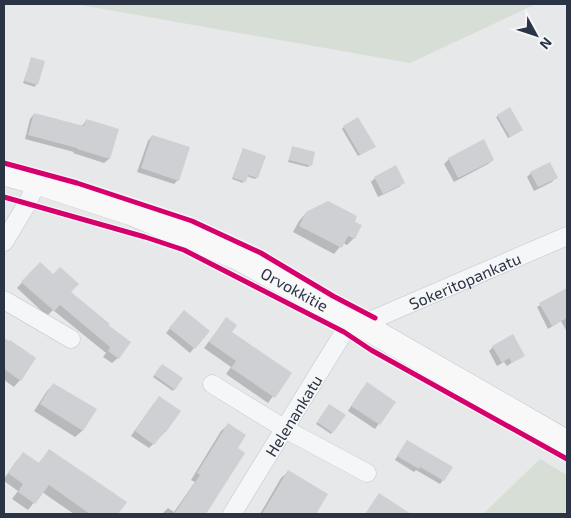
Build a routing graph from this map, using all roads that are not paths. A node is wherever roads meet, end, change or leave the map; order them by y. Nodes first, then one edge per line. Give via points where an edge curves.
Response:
1 (4, 173) edge
2 (36, 182) junction
3 (567, 236) edge
4 (4, 242) edge
5 (4, 300) edge
6 (362, 325) junction
7 (71, 339) dead end
8 (212, 384) dead end
9 (285, 429) junction
10 (567, 443) edge
11 (367, 473) dead end
12 (232, 514) edge

1 - 2 street, Orvokkitie
2 - 4 street
2 - 6 street, Orvokkitie via 171,228 239,258
3 - 6 street, Sokeritopankatu
5 - 7 street
6 - 9 street, Helenankatu via 344,332
6 - 10 street, Orvokkitie
8 - 9 street
9 - 11 street
9 - 12 street, Helenankatu

